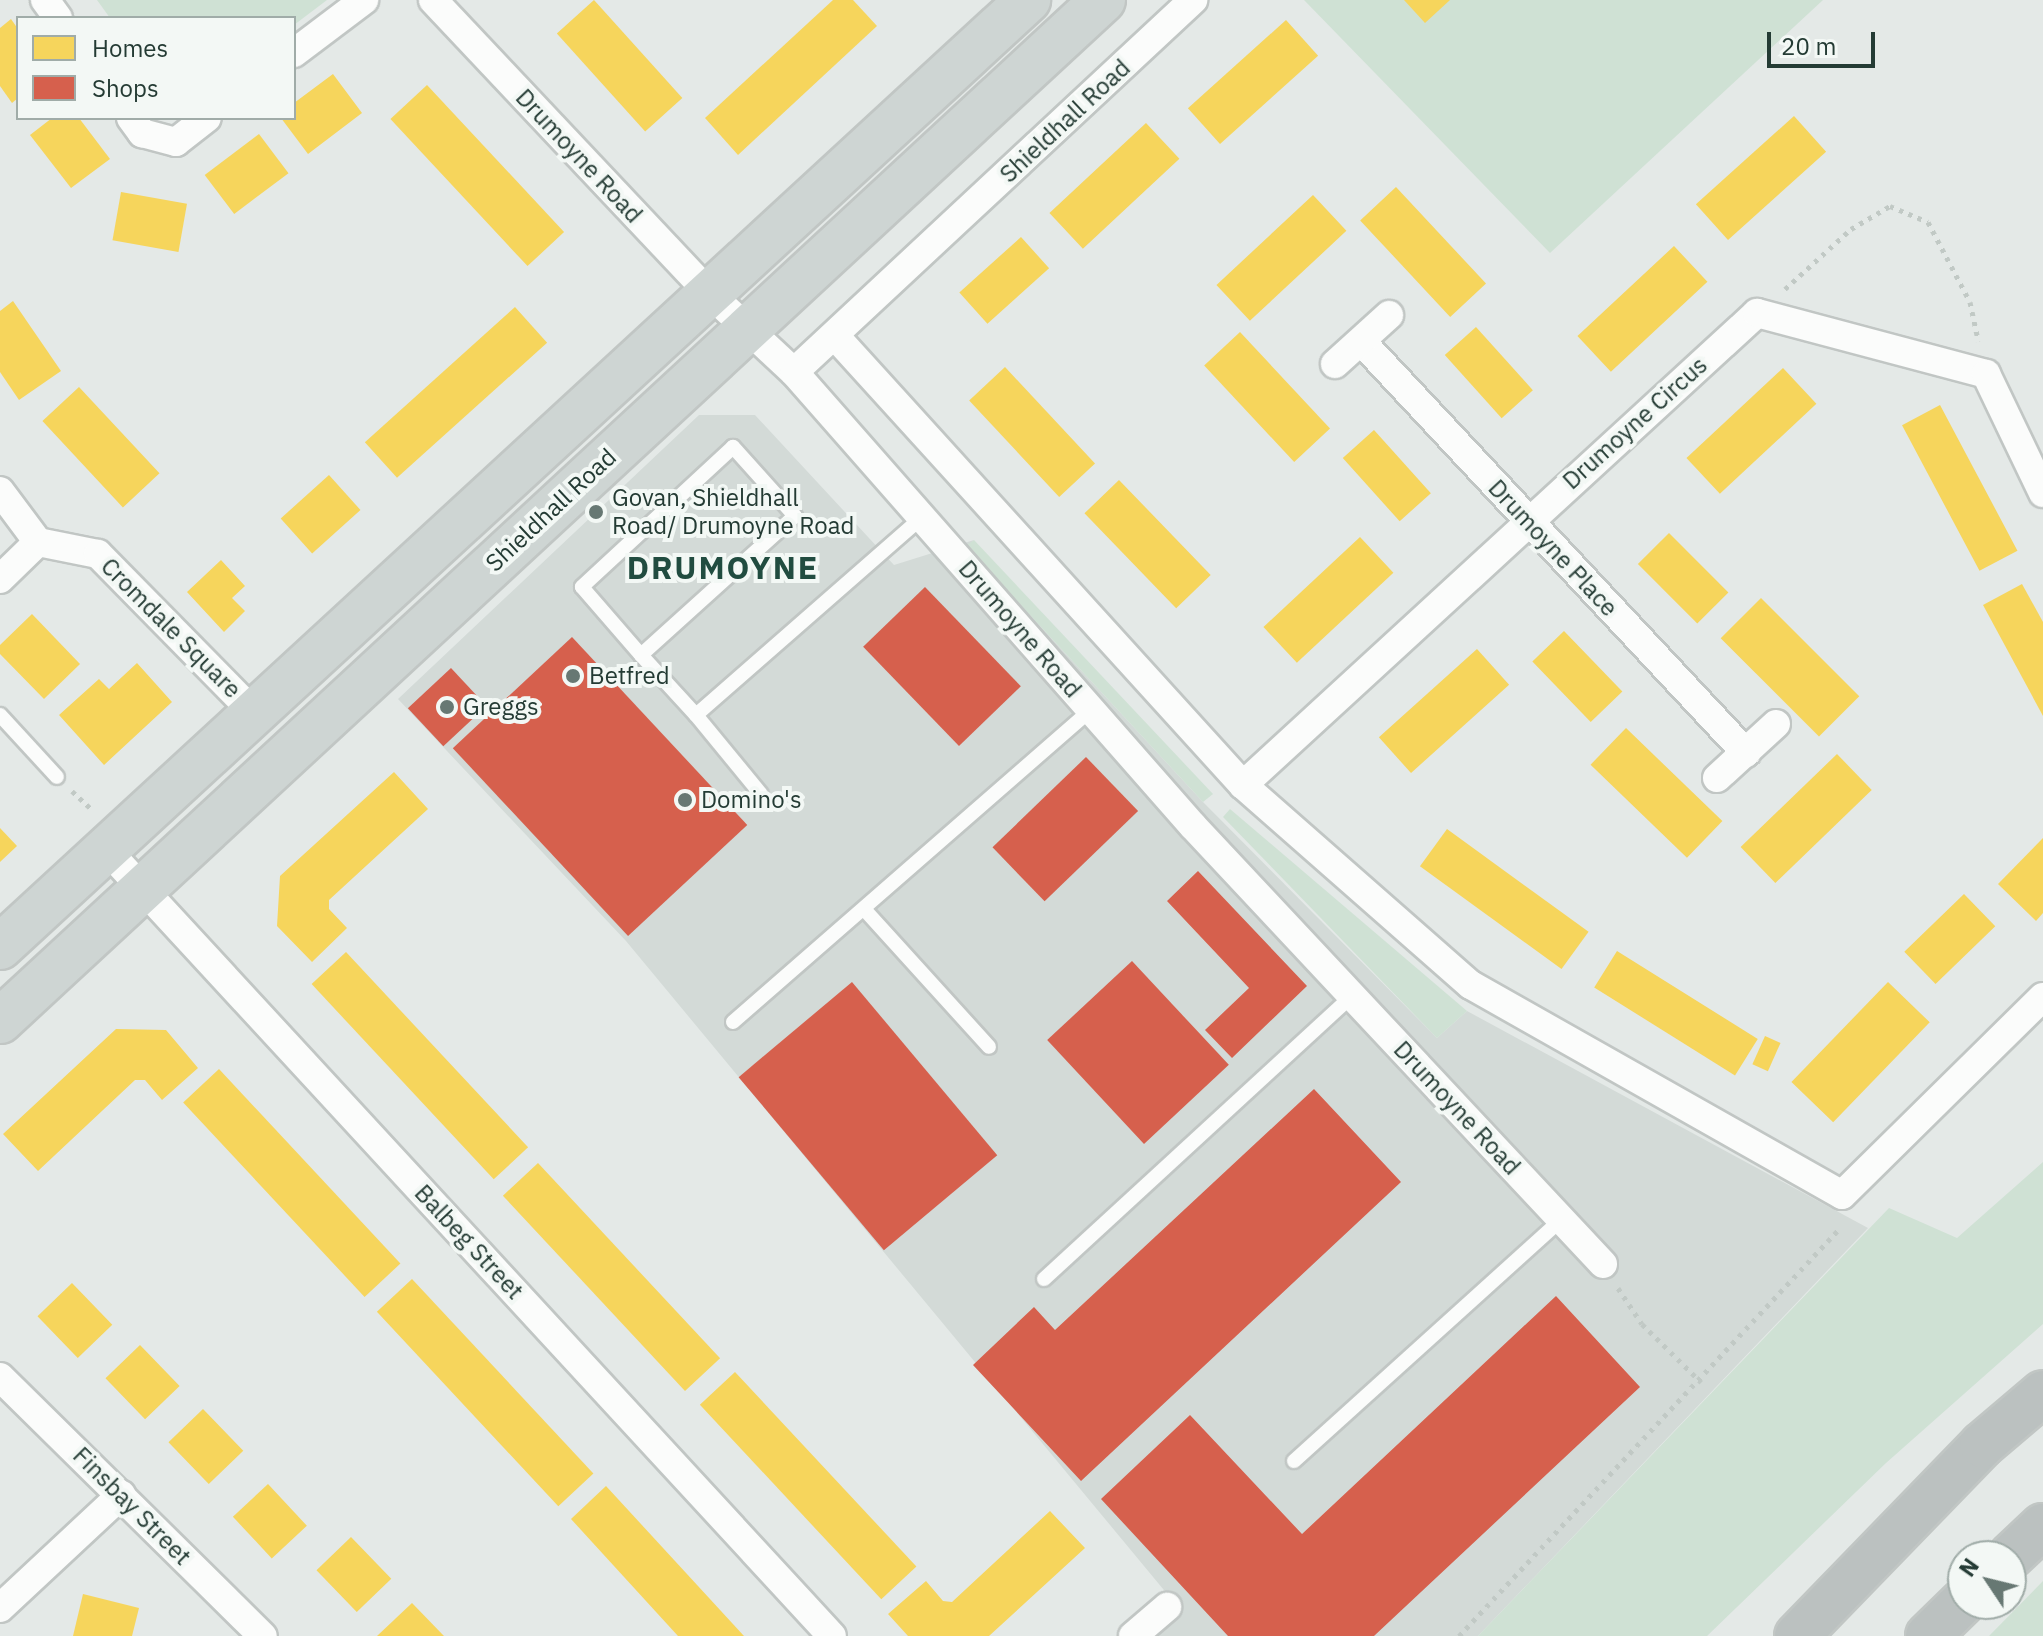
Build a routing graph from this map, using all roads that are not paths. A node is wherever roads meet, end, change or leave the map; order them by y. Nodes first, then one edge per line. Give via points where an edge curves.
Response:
1 (364, 0) edge
2 (433, 0) edge
3 (1103, 0) edge
4 (1193, 0) edge
5 (1013, 5) edge
6 (296, 51) edge
7 (132, 120) edge
8 (204, 120) edge
9 (707, 291) junction
10 (1389, 315) dead end
11 (745, 327) junction
12 (836, 337) junction
13 (1361, 341) junction
14 (1335, 364) dead end
15 (794, 372) junction
16 (0, 491) edge
17 (2043, 493) edge
18 (922, 517) junction
19 (1527, 521) junction
20 (38, 542) junction
21 (0, 579) edge
22 (641, 655) junction
23 (1091, 710) junction
24 (253, 712) junction
25 (0, 715) edge
26 (696, 715) junction
27 (1776, 724) dead end
28 (1746, 753) junction
29 (57, 777) dead end
30 (1717, 778) dead end
31 (1243, 785) junction
32 (761, 794) dead end
33 (105, 848) junction
34 (144, 888) junction
35 (864, 909) junction
36 (0, 947) edge
37 (1352, 996) junction
38 (2043, 997) edge
39 (0, 1021) edge
40 (733, 1022) dead end
41 (989, 1047) dead end
42 (1561, 1220) junction
43 (1603, 1264) road end
44 (1044, 1279) dead end
45 (0, 1377) edge
46 (2043, 1393) edge
47 (1294, 1461) dead end
48 (121, 1495) junction
49 (2043, 1526) edge
50 (2027, 1541) edge
51 (1167, 1607) dead end
52 (0, 1608) edge
53 (1947, 1618) edge
54 (263, 1636) edge
55 (832, 1636) edge
56 (1133, 1636) edge
57 (1797, 1636) edge
58 (1928, 1636) edge

1 - 6 street
2 - 9 street, Drumoyne Road
3 - 11 main road, Shieldhall Road
4 - 12 street, Shieldhall Road
5 - 9 main road
7 - 8 street via 142,133 176,142
9 - 11 street, Drumoyne Road
9 - 24 main road
10 - 13 street
11 - 15 street, Drumoyne Road
11 - 34 main road, Shieldhall Road
12 - 15 street, Shieldhall Road
12 - 31 street
13 - 14 street
13 - 19 street, Drumoyne Place
15 - 18 street, Drumoyne Road
16 - 20 street
17 - 19 street, Drumoyne Circus via 1986,374 1757,313
18 - 23 street, Drumoyne Road
18 - 26 lane
19 - 28 street, Drumoyne Place
19 - 31 street, Drumoyne Circus
20 - 21 street
20 - 24 street, Cromdale Square via 98,554 114,565
22 - 22 lane via 582,587 733,447 795,516
22 - 26 lane
23 - 35 lane
23 - 37 street, Drumoyne Road
24 - 33 main road
25 - 29 lane
26 - 32 lane
27 - 28 street
28 - 30 street
31 - 38 street via 1471,985 1842,1195
33 - 34 street, Balbeg Street
33 - 36 main road
34 - 39 main road, Shieldhall Road
34 - 55 street, Balbeg Street
35 - 40 lane
35 - 41 lane
37 - 42 street, Drumoyne Road
37 - 44 lane
42 - 43 street, Drumoyne Road
42 - 47 lane
45 - 48 street, Finsbay Street
46 - 57 highway via 1982,1445
48 - 52 street
48 - 54 street, Finsbay Street
49 - 50 highway
51 - 56 street
53 - 58 highway

